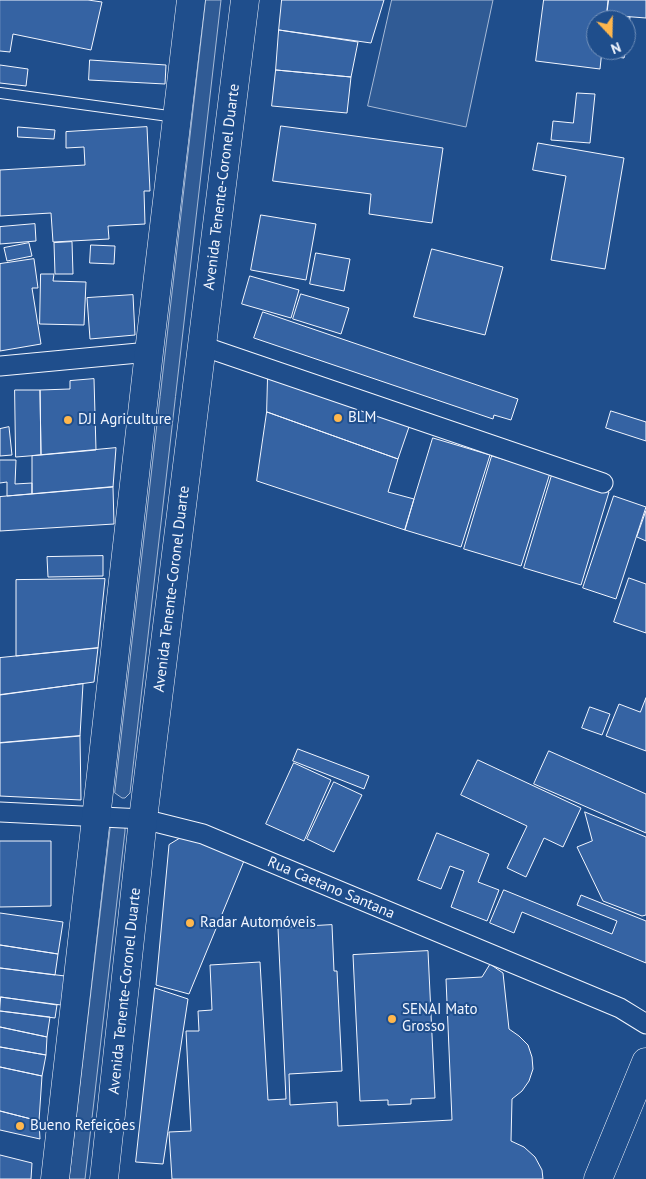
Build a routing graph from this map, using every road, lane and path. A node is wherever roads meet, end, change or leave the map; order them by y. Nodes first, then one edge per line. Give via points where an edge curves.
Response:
1 (191, 0) edge
2 (245, 0) edge
3 (0, 93) edge
4 (177, 117) junction
5 (202, 346) junction
6 (149, 352) junction
7 (0, 366) edge
8 (603, 483) dead end
9 (0, 812) edge
10 (96, 816) junction
11 (143, 819) junction
12 (646, 1024) edge
13 (646, 1062) edge
14 (55, 1179) edge
15 (104, 1179) edge
16 (598, 1179) edge

1 - 4 main road
2 - 5 main road, Avenida Tenente-Coronel Duarte
3 - 4 lane
4 - 6 main road
5 - 8 street
5 - 11 main road, Avenida Tenente-Coronel Duarte
6 - 7 street
6 - 10 main road
9 - 10 street, Rua Caetano Santana
10 - 11 street, Rua Caetano Santana
10 - 14 main road
11 - 12 street, Rua Caetano Santana via 203,834 620,1008
11 - 15 main road, Avenida Tenente-Coronel Duarte
13 - 16 main road

